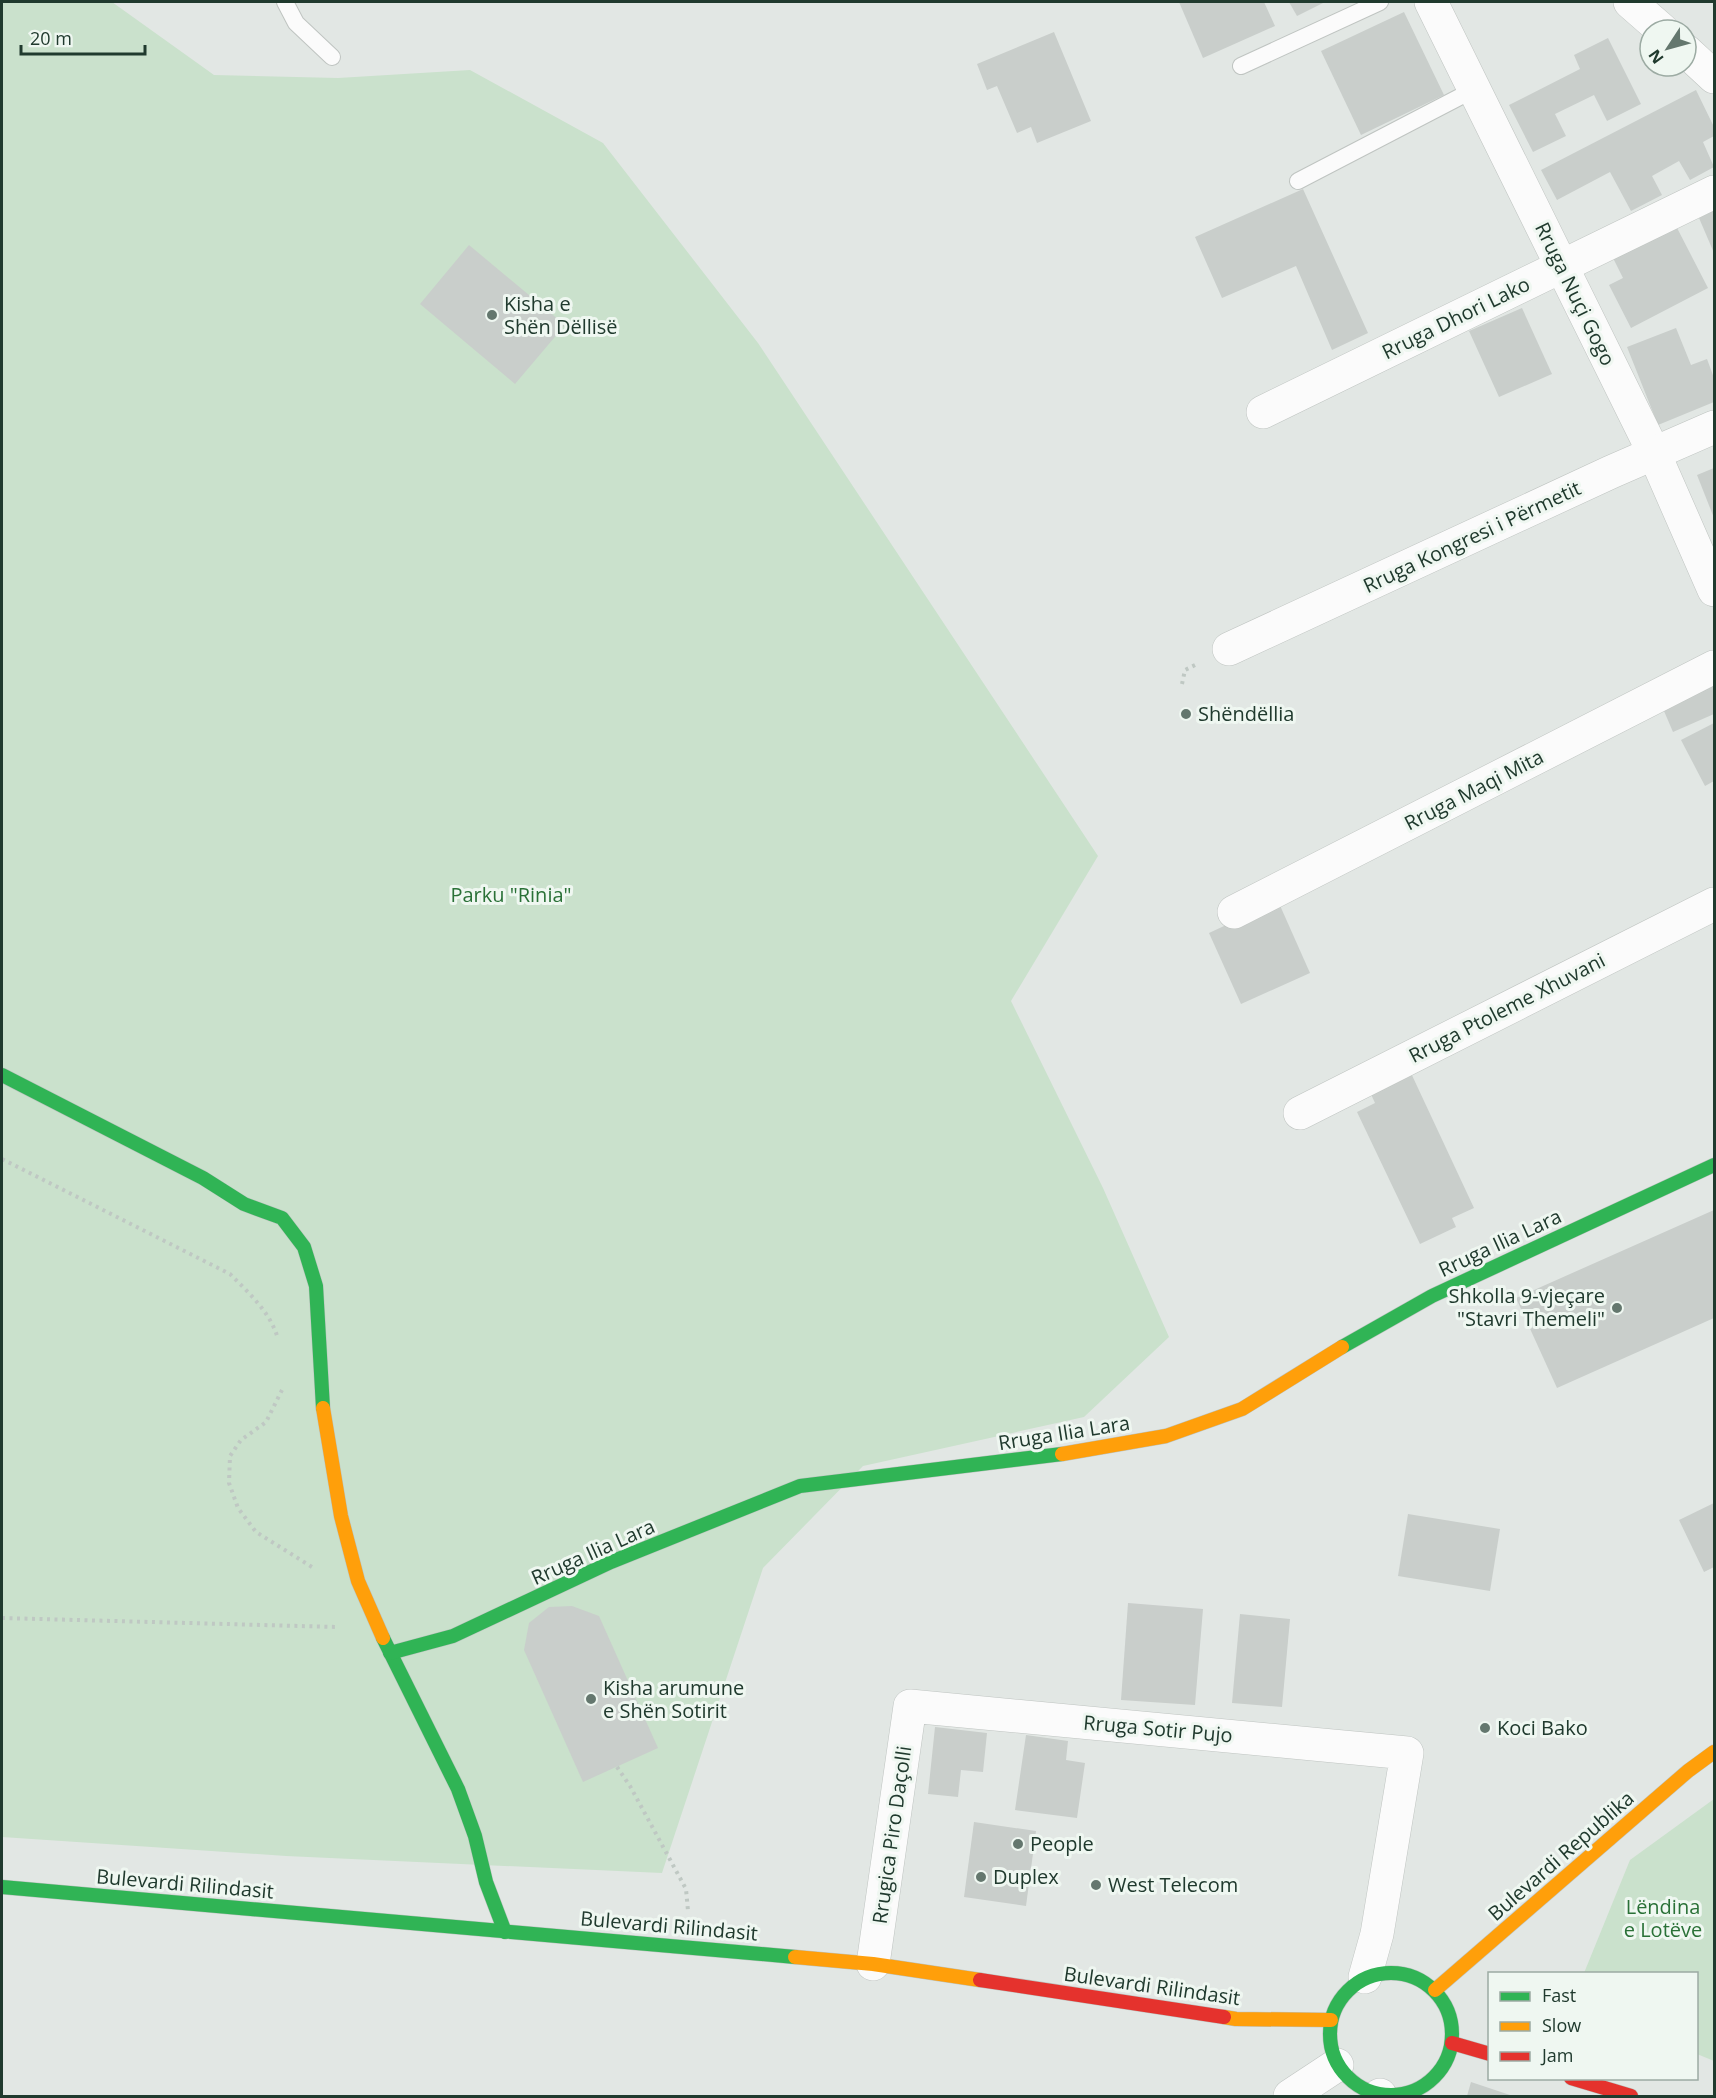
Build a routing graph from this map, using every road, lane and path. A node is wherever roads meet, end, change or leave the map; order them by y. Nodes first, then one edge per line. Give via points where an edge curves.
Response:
1 (285, 2) edge
2 (1380, 2) edge
3 (1431, 2) edge
4 (1630, 2) edge
5 (1648, 18) edge
6 (332, 57) dead end
7 (1241, 66) dead end
8 (1475, 90) junction
9 (1298, 181) dead end
10 (1714, 192) edge
11 (1561, 267) junction
12 (1263, 412) dead end
13 (1714, 427) edge
14 (1654, 453) junction
15 (1714, 590) edge
16 (1229, 649) dead end
17 (1714, 667) edge
18 (1714, 904) edge
19 (1234, 912) dead end
20 (2, 1075) edge
21 (1300, 1113) dead end
22 (2, 1159) edge
23 (1714, 1165) edge
24 (281, 1347) dead end
25 (283, 1389) dead end
26 (317, 1577) dead end
27 (337, 1617) dead end
28 (2, 1618) edge
29 (390, 1653) junction
30 (910, 1706) joint
31 (1714, 1752) edge
32 (617, 1767) dead end
33 (2, 1887) edge
34 (505, 1932) junction
35 (692, 1948) junction
36 (873, 1964) junction
37 (1365, 1977) junction
38 (1435, 1990) junction
39 (1331, 2020) junction
40 (1452, 2043) junction
41 (1488, 2053) edge
42 (1337, 2065) junction
43 (1574, 2080) edge
44 (1380, 2096) edge
45 (1290, 2097) edge
46 (1631, 2097) edge

1 - 6 lane via 296,23
2 - 7 lane
3 - 8 street, Rruga Nuçi Gogo
4 - 5 street
8 - 9 lane
8 - 11 street, Rruga Nuçi Gogo
10 - 11 street, Rruga Dhori Lako
11 - 12 street, Rruga Dhori Lako
11 - 14 street, Rruga Nuçi Gogo
13 - 14 street, Rruga Kongresi i Përmetit
14 - 15 street, Rruga Nuçi Gogo
14 - 16 street, Rruga Kongresi i Përmetit
17 - 19 street, Rruga Maqi Mita
18 - 21 street, Rruga Ptoleme Xhuvani
20 - 29 street via 203,1178 244,1204 282,1218 304,1247 316,1286 322,1412 341,1516 358,1581
22 - 24 path via 230,1274 253,1297 276,1330
23 - 29 street, Rruga Ilia Lara via 1432,1296 1328,1354 1242,1409 1166,1436 1094,1450 800,1486 610,1562 453,1636
25 - 26 path via 266,1422 241,1440 231,1456 229,1483 238,1508 256,1532 312,1567
27 - 28 path via 342,1627
29 - 34 street via 458,1789
30 - 36 street, Rrugica Piro Daçolli
30 - 37 street, Rruga Sotir Pujo via 1407,1753 1377,1934
31 - 38 street, Bulevardi Republika
32 - 35 path via 686,1889
33 - 34 street, Bulevardi Rilindasit
34 - 35 street, Bulevardi Rilindasit
35 - 36 street, Bulevardi Rilindasit
36 - 39 street, Bulevardi Rilindasit via 1236,2019
37 - 38 street via 1383,1972 1402,1973
37 - 39 street via 1337,2003
38 - 40 street via 1452,2024
39 - 42 street via 1330,2040
40 - 41 street
40 - 44 street via 1434,2078 1419,2089
42 - 44 street via 1362,2088
42 - 45 street
43 - 46 street

